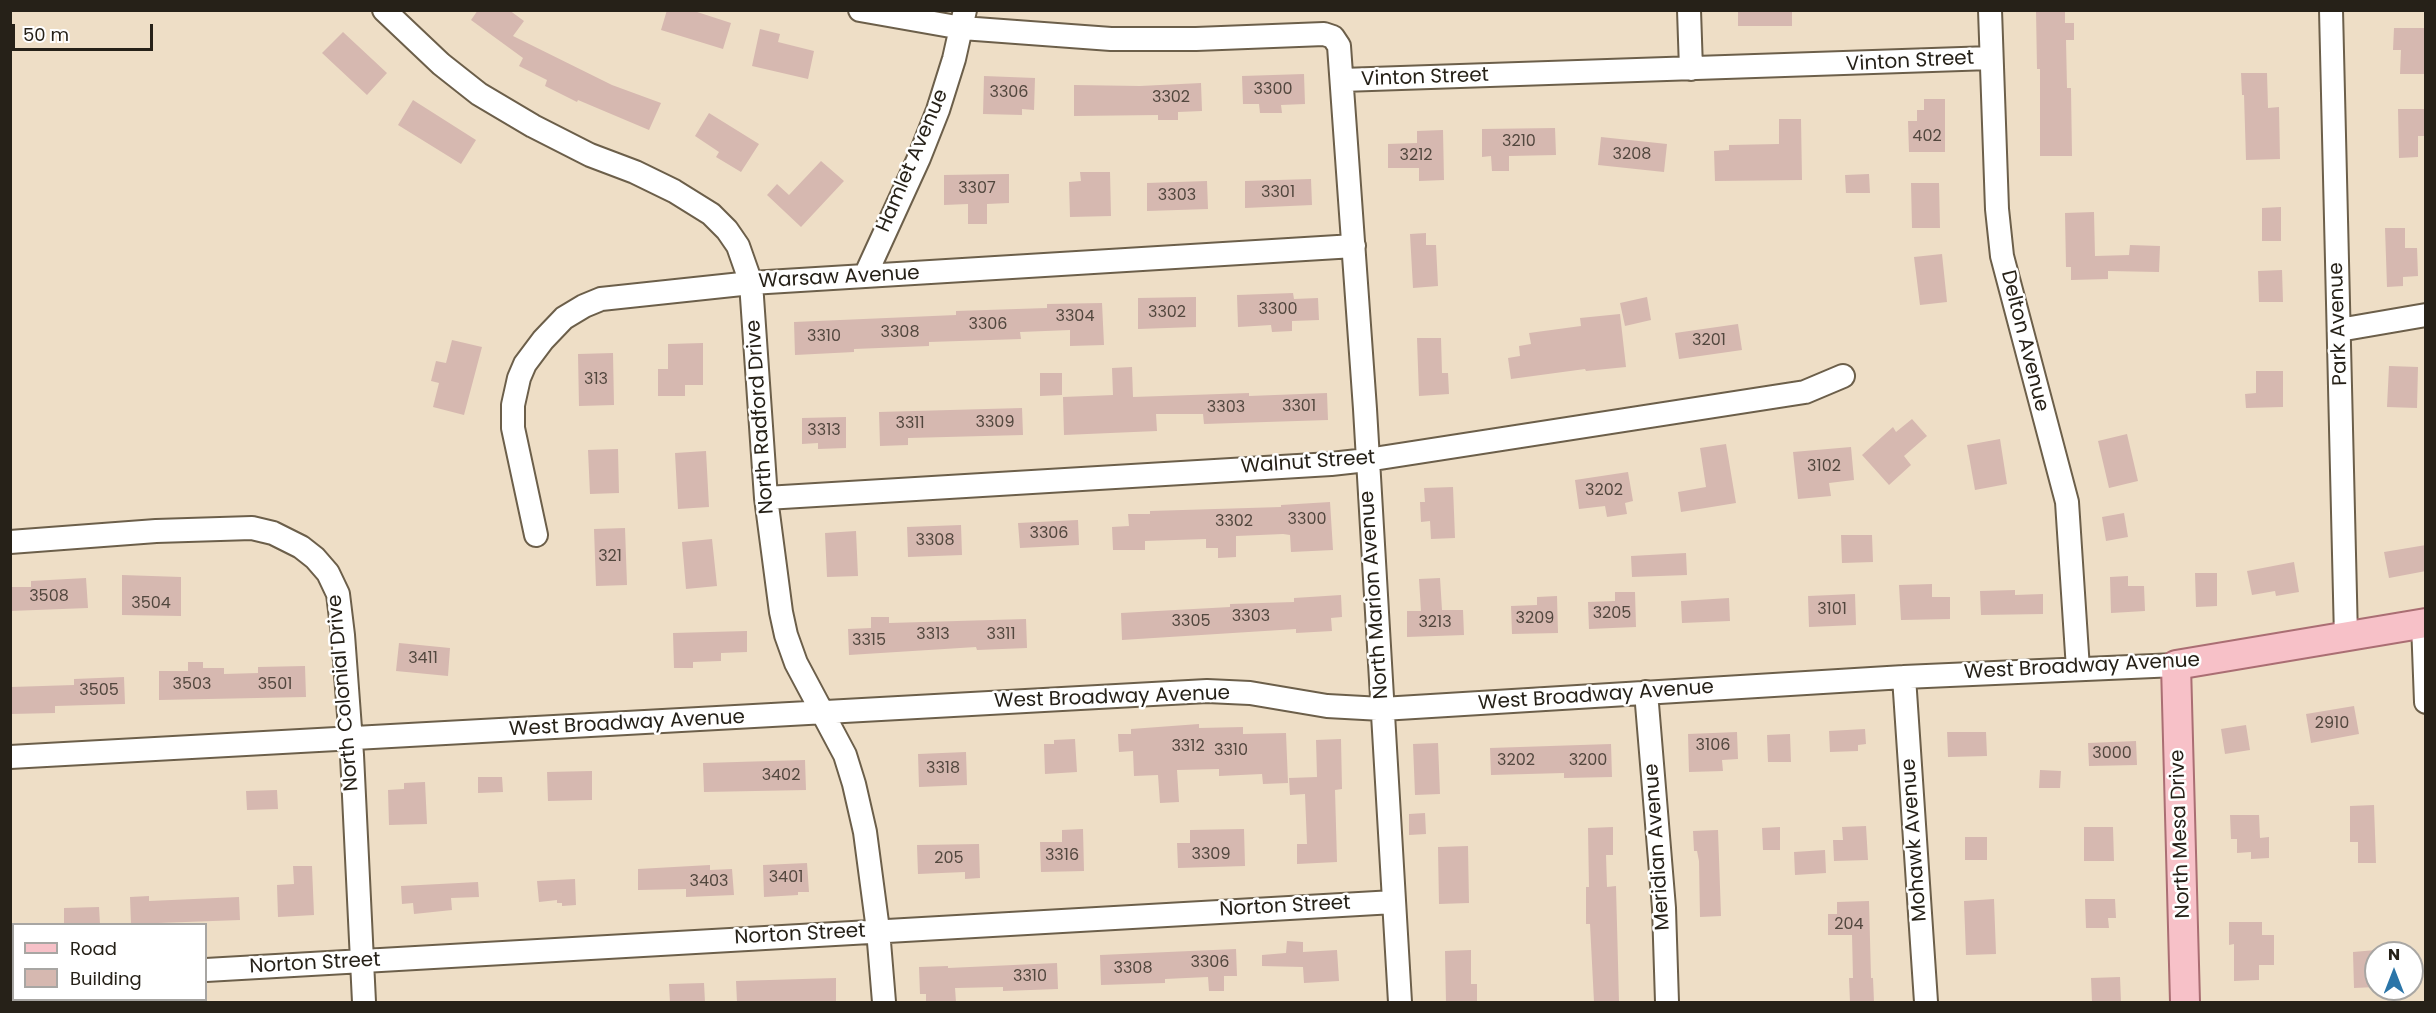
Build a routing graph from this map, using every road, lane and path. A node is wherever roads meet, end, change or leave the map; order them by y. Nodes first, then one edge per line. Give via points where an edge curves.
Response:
1 (384, 10) edge
2 (860, 10) edge
3 (1689, 10) edge
4 (1990, 10) edge
5 (2331, 10) edge
6 (963, 19) edge
7 (1991, 58) junction
8 (1691, 69) junction
9 (1342, 80) junction
10 (1354, 246) junction
11 (865, 276) junction
12 (751, 283) junction
13 (2426, 315) edge
14 (2339, 330) junction
15 (1844, 376) dead end
16 (1367, 460) junction
17 (766, 498) junction
18 (536, 535) dead end
19 (10, 542) edge
20 (2424, 623) edge
21 (2346, 637) junction
22 (2176, 665) junction
23 (2078, 669) junction
24 (1904, 677) junction
25 (1646, 693) junction
26 (2426, 702) edge
27 (1382, 709) junction
28 (823, 712) junction
29 (350, 740) junction
30 (10, 757) edge
31 (1395, 902) junction
32 (878, 930) junction
33 (362, 961) junction
34 (207, 970) edge
35 (364, 1002) edge
36 (884, 1002) edge
37 (1400, 1002) edge
38 (1667, 1002) edge
39 (1926, 1002) edge
40 (2186, 1002) edge

1 - 12 street, North Radford Drive via 441,64 479,93 533,126 674,191 711,214 738,246
2 - 6 street, Vinton Street
3 - 8 street
4 - 7 street, Delton Avenue
5 - 14 street, Park Avenue
6 - 9 street, Vinton Street via 1111,39 1324,34 1333,37 1339,46
6 - 11 street, Hamlet Avenue via 938,110
7 - 8 street, Vinton Street
7 - 23 street, Delton Avenue via 2002,256 2067,502
8 - 9 street, Vinton Street
9 - 10 street, North Marion Avenue
10 - 11 street, Warsaw Avenue
10 - 16 street, North Marion Avenue
11 - 12 street, Warsaw Avenue
12 - 17 street, North Radford Drive
12 - 18 street, Warsaw Avenue via 601,299 564,318 543,340 525,364 513,405 513,428
13 - 14 street
14 - 21 street, Park Avenue
15 - 16 street, Walnut Street via 1805,392
16 - 17 street, Walnut Street
16 - 27 street, North Marion Avenue
17 - 28 street, North Radford Drive via 786,635 796,663
19 - 29 street, North Colonial Drive via 235,527 273,533 301,547 328,573 338,594
20 - 21 main road, West Broadway Avenue
20 - 26 street
21 - 22 main road, West Broadway Avenue
22 - 23 street, West Broadway Avenue
22 - 40 main road, North Mesa Drive
23 - 24 street, West Broadway Avenue
24 - 25 street, West Broadway Avenue
24 - 39 street, Mohawk Avenue
25 - 27 street, West Broadway Avenue
25 - 38 street, Meridian Avenue via 1664,908
27 - 28 street, West Broadway Avenue via 1207,691
27 - 31 street, North Marion Avenue
28 - 29 street, West Broadway Avenue
28 - 32 street, North Radford Drive via 854,784 865,832
29 - 30 street, West Broadway Avenue
29 - 33 street, North Colonial Drive
31 - 32 street, Norton Street
31 - 37 street, North Marion Avenue
32 - 33 street, Norton Street
32 - 36 street, North Radford Drive
33 - 34 street, Norton Street
33 - 35 street, North Colonial Drive

